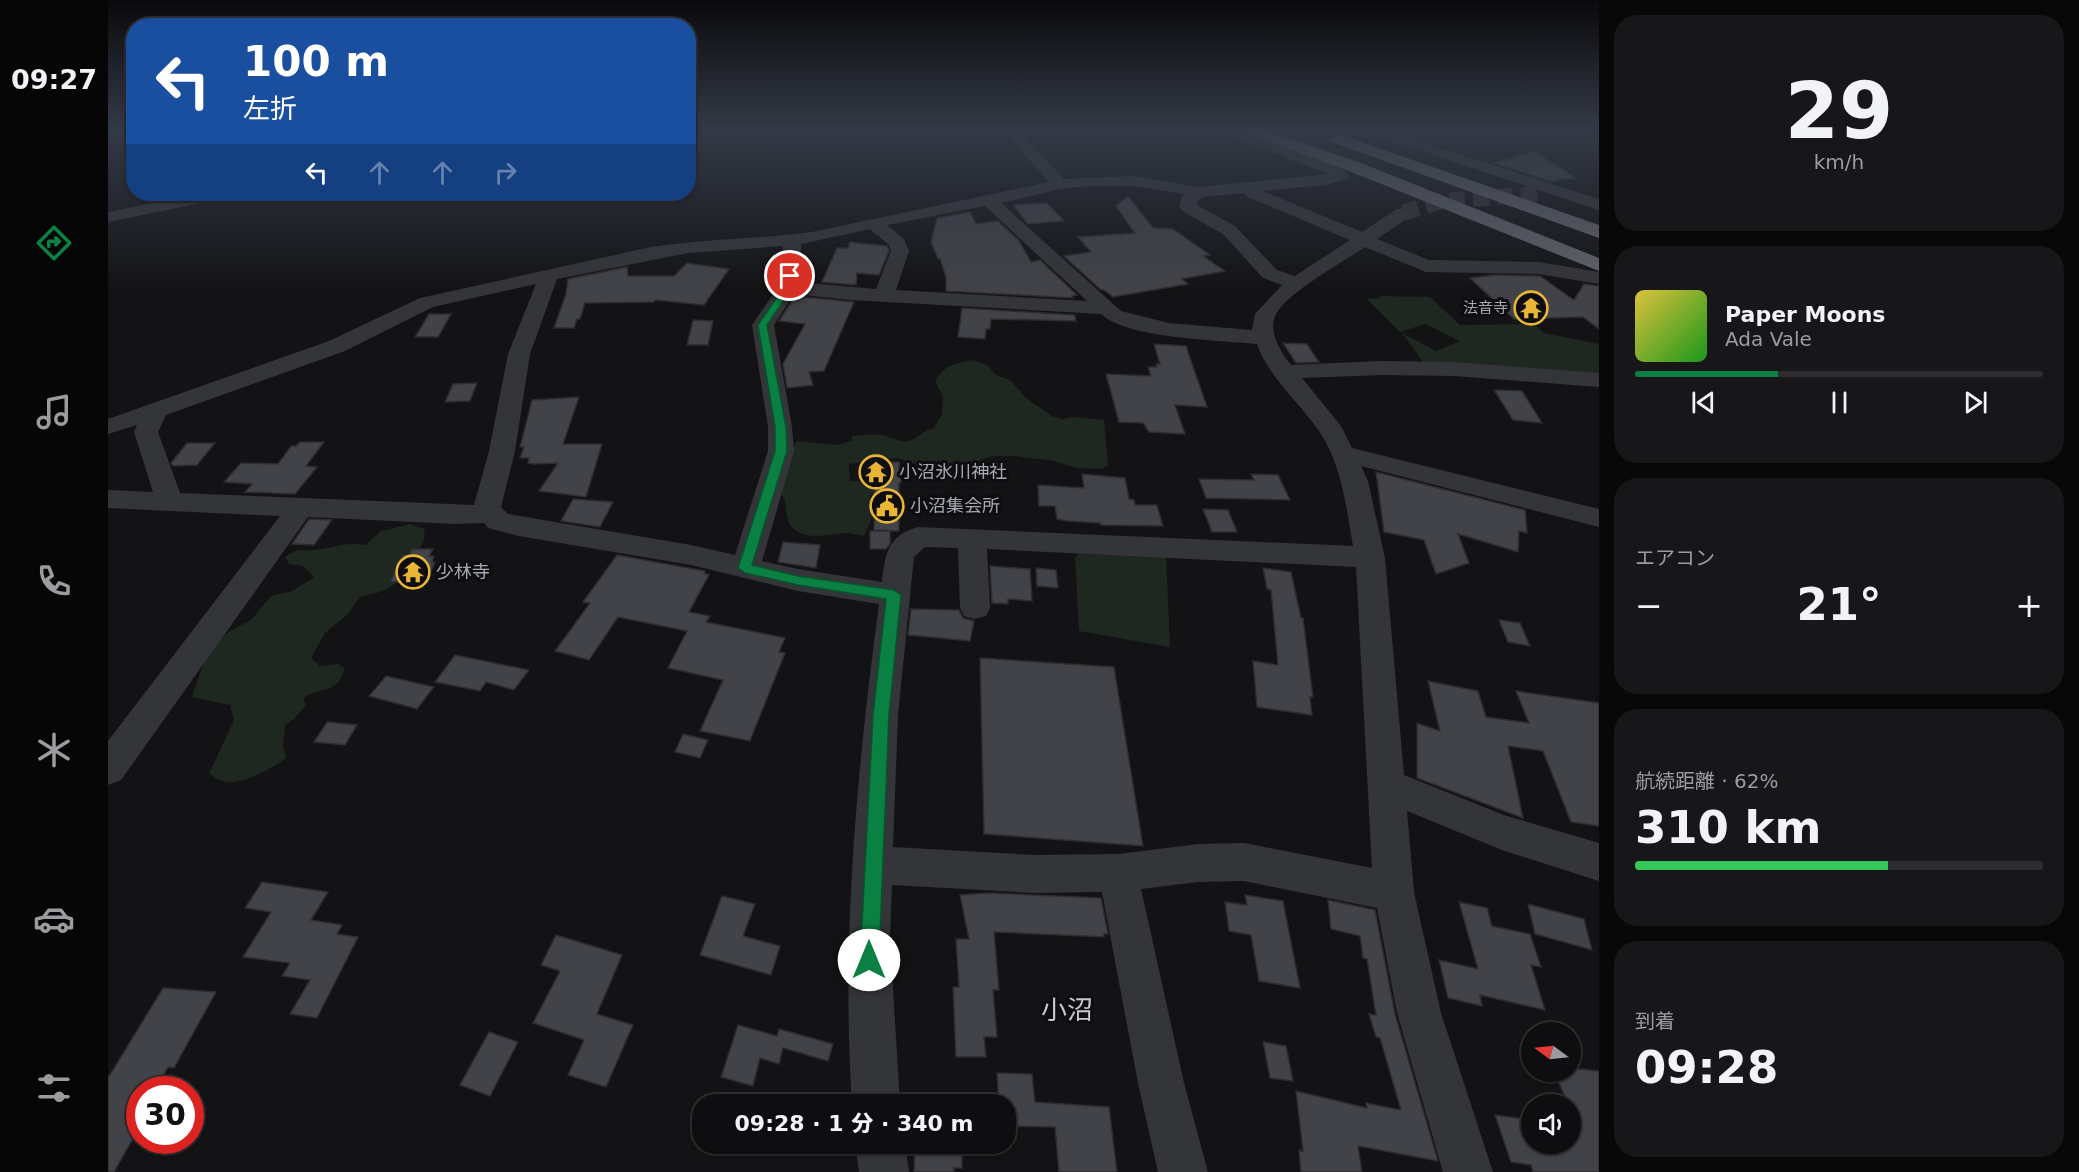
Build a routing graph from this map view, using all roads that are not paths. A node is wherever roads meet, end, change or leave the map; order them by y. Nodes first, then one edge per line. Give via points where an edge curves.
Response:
1 (1058, 182) edge
2 (1082, 182) edge
3 (1120, 182) edge
4 (1297, 182) edge
5 (1392, 182) edge
6 (1409, 182) edge
7 (1462, 182) edge
8 (1478, 182) edge
9 (1531, 182) tunnel mouth
10 (1060, 184) junction
11 (1248, 188) junction
12 (1199, 192) junction
13 (1540, 194) tunnel mouth
14 (1568, 194) junction
15 (1599, 194) edge
16 (988, 200) junction
17 (187, 201) edge
18 (1599, 205) edge
19 (1403, 213) tunnel mouth
20 (108, 217) edge
21 (1599, 222) edge
22 (873, 223) junction
23 (1599, 232) edge
24 (792, 240) junction
25 (1362, 240) junction
26 (1599, 256) edge
27 (1599, 265) edge
28 (548, 278) junction
29 (1599, 278) edge
30 (1298, 284) junction
31 (788, 287) junction
32 (884, 296) junction
33 (1107, 308) junction
34 (1265, 338) junction
35 (1285, 372) junction
36 (1599, 380) edge
37 (156, 409) junction
38 (108, 427) edge
39 (1342, 453) junction
40 (108, 499) edge
41 (169, 501) junction
42 (301, 507) junction
43 (491, 514) junction
44 (1599, 518) edge
45 (972, 538) junction
46 (1370, 558) junction
47 (745, 568) junction
48 (894, 595) junction
49 (975, 608) dead end
50 (108, 769) edge
51 (1386, 785) junction
52 (1599, 862) edge
53 (874, 866) junction
54 (1118, 873) junction
55 (1394, 892) junction
56 (875, 1094) edge
57 (882, 1154) edge
58 (885, 1172) edge
59 (1183, 1172) edge
60 (1468, 1172) edge

1 - 10 street
2 - 10 street
3 - 12 street
4 - 11 street
5 - 27 highway
6 - 26 highway
7 - 23 highway
8 - 21 highway
9 - 14 street
10 - 16 street
11 - 12 street
11 - 25 street
12 - 30 street via 1189,199 1188,207 1229,230 1270,274
13 - 14 street
14 - 15 street
14 - 18 street
16 - 22 street
16 - 33 street
17 - 20 street
19 - 25 street
22 - 24 street
22 - 32 street via 898,243 900,251
24 - 28 street via 688,247
24 - 31 street
25 - 29 street via 1426,266 1539,268
25 - 30 street
28 - 37 street via 427,302 337,346
28 - 43 street via 519,354 502,452 487,509
30 - 34 street via 1265,314
31 - 32 street
31 - 47 street via 762,325 781,451
32 - 33 street
33 - 34 street via 1134,324
34 - 35 street
35 - 36 street via 1454,369
35 - 39 street via 1332,431
37 - 38 street
37 - 41 street via 146,432
39 - 44 street
39 - 46 street via 1355,481
40 - 41 street
41 - 42 street
42 - 43 street
42 - 50 street
43 - 47 street via 498,521 519,528 691,555
45 - 46 street
45 - 48 street via 918,537 900,553
45 - 49 street
46 - 51 street
47 - 48 street
48 - 53 street via 881,715
51 - 52 street via 1502,832
51 - 55 street
53 - 54 street via 1034,874
53 - 56 street via 869,939
54 - 55 street via 1198,863 1244,862
54 - 59 street
55 - 60 street via 1419,1013
57 - 58 street

